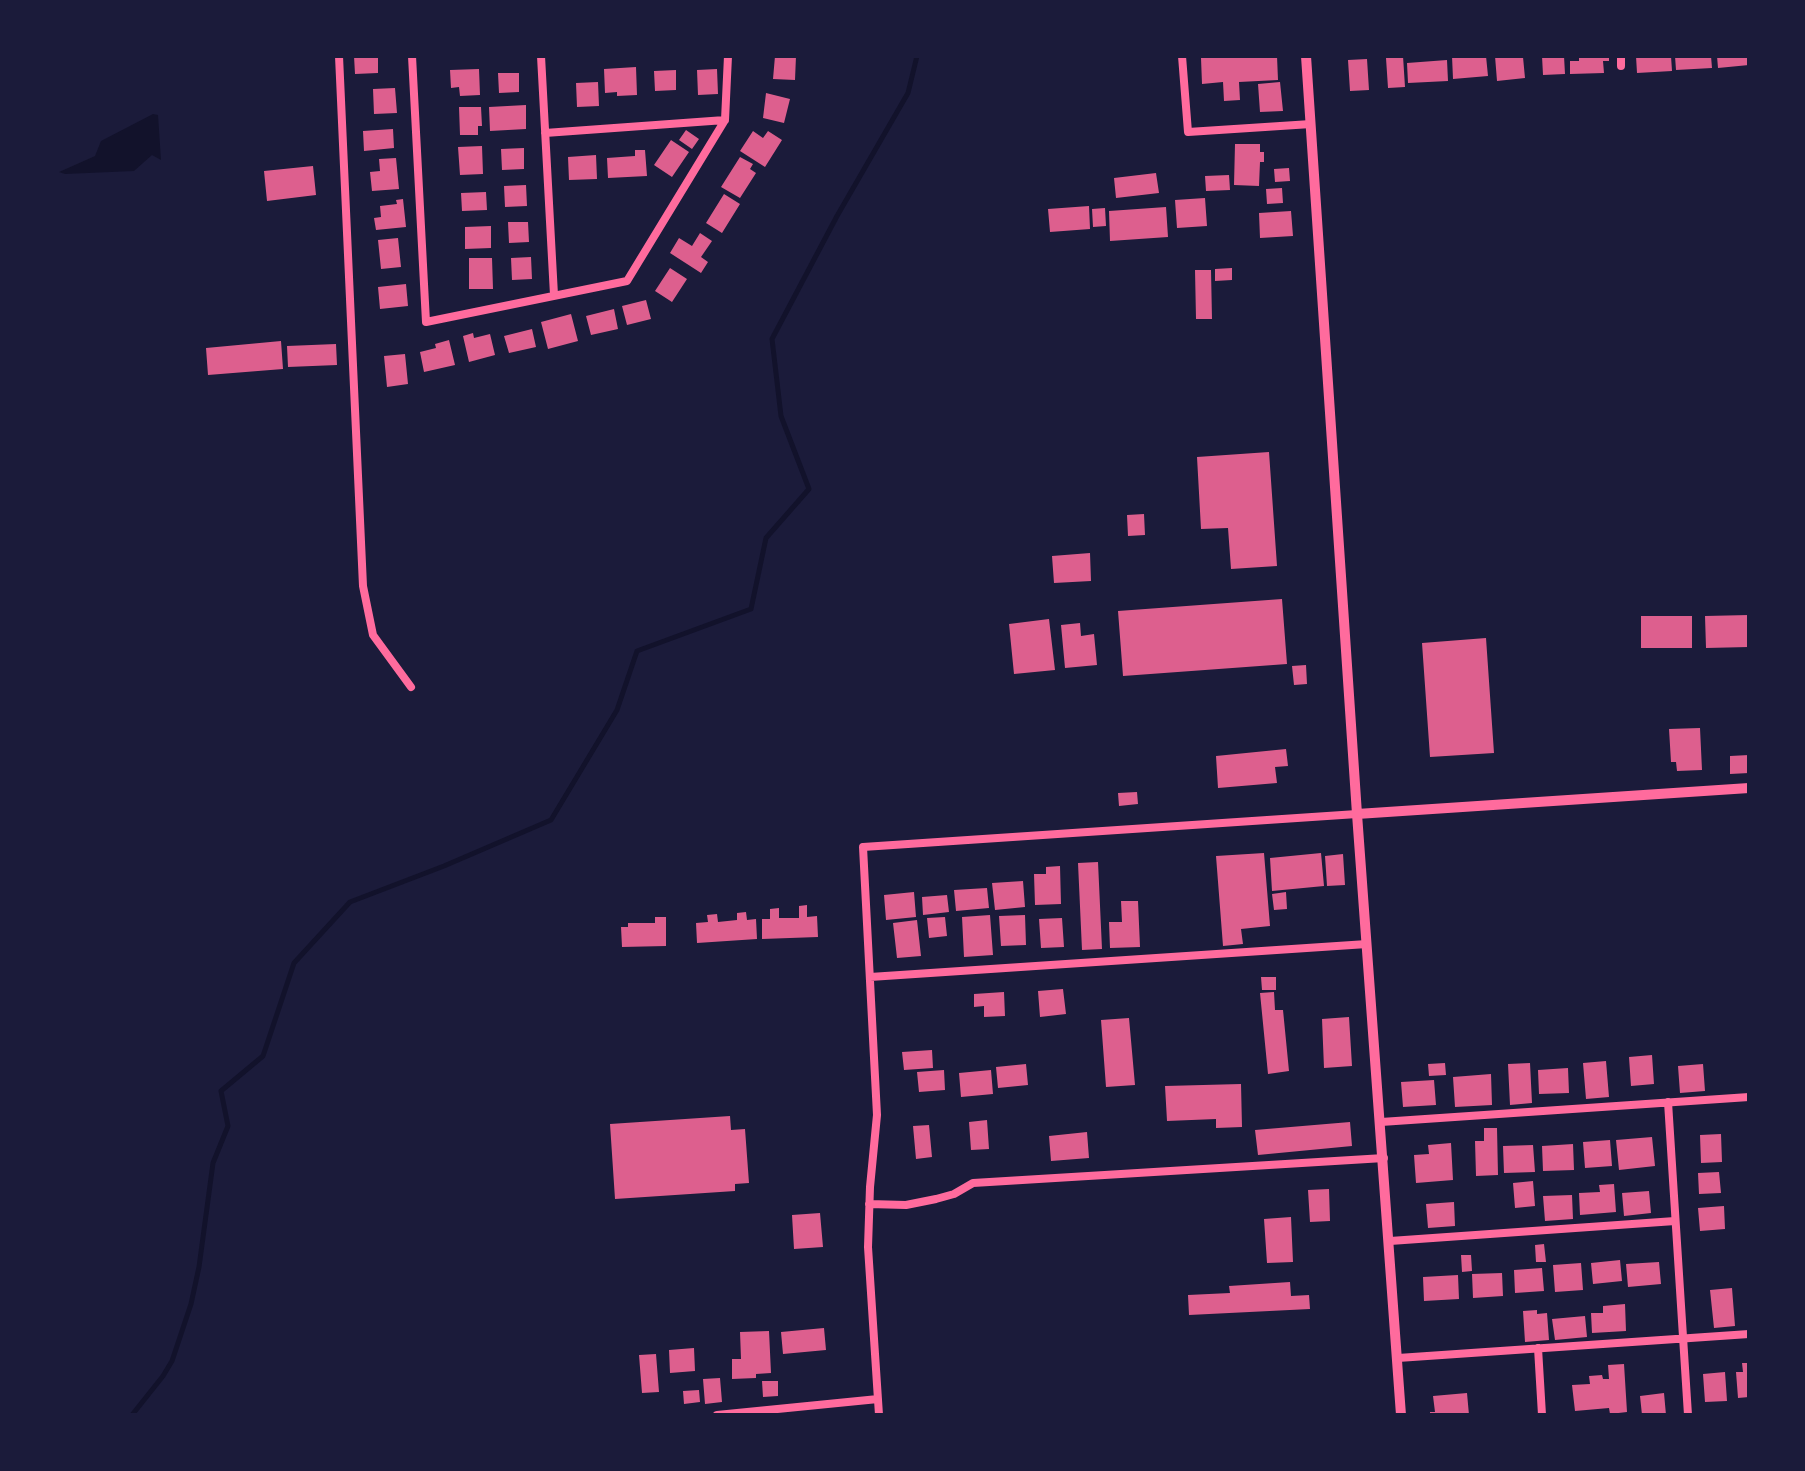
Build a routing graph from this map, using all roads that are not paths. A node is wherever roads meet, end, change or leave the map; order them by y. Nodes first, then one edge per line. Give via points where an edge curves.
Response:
1 (339, 56) edge
2 (412, 56) edge
3 (541, 56) edge
4 (728, 56) edge
5 (1182, 56) edge
6 (1306, 56) edge
7 (725, 120) junction
8 (1311, 124) junction
9 (545, 133) junction
10 (554, 295) junction
11 (411, 687) dead end
12 (1749, 788) edge
13 (1357, 814) junction
14 (1367, 944) junction
15 (870, 977) junction
16 (1749, 1097) edge
17 (1668, 1102) junction
18 (1381, 1122) junction
19 (1384, 1158) junction
20 (869, 1204) junction
21 (1675, 1221) junction
22 (1390, 1241) junction
23 (1749, 1334) edge
24 (1683, 1338) junction
25 (1538, 1348) junction
26 (1398, 1358) junction
27 (878, 1399) junction
28 (717, 1415) edge
29 (879, 1415) edge
30 (1401, 1415) edge
31 (1542, 1415) edge
32 (1688, 1415) edge

1 - 11 street via 363,586 373,635
2 - 10 street via 426,322
3 - 9 street
4 - 7 street
5 - 8 street via 1188,132
6 - 8 street
7 - 9 street
7 - 10 street via 627,281
8 - 13 street
9 - 10 street
12 - 13 street
13 - 14 street
13 - 15 street via 863,847
14 - 15 street
14 - 18 street
15 - 20 street via 877,1115
16 - 17 street
17 - 18 street
17 - 21 street
18 - 19 street
19 - 20 street via 973,1183 936,1199
19 - 22 street
20 - 27 street
21 - 22 street
21 - 24 street
22 - 26 street
23 - 24 street
24 - 25 street
24 - 32 street
25 - 26 street
25 - 31 street
26 - 30 street
27 - 28 street
27 - 29 street

